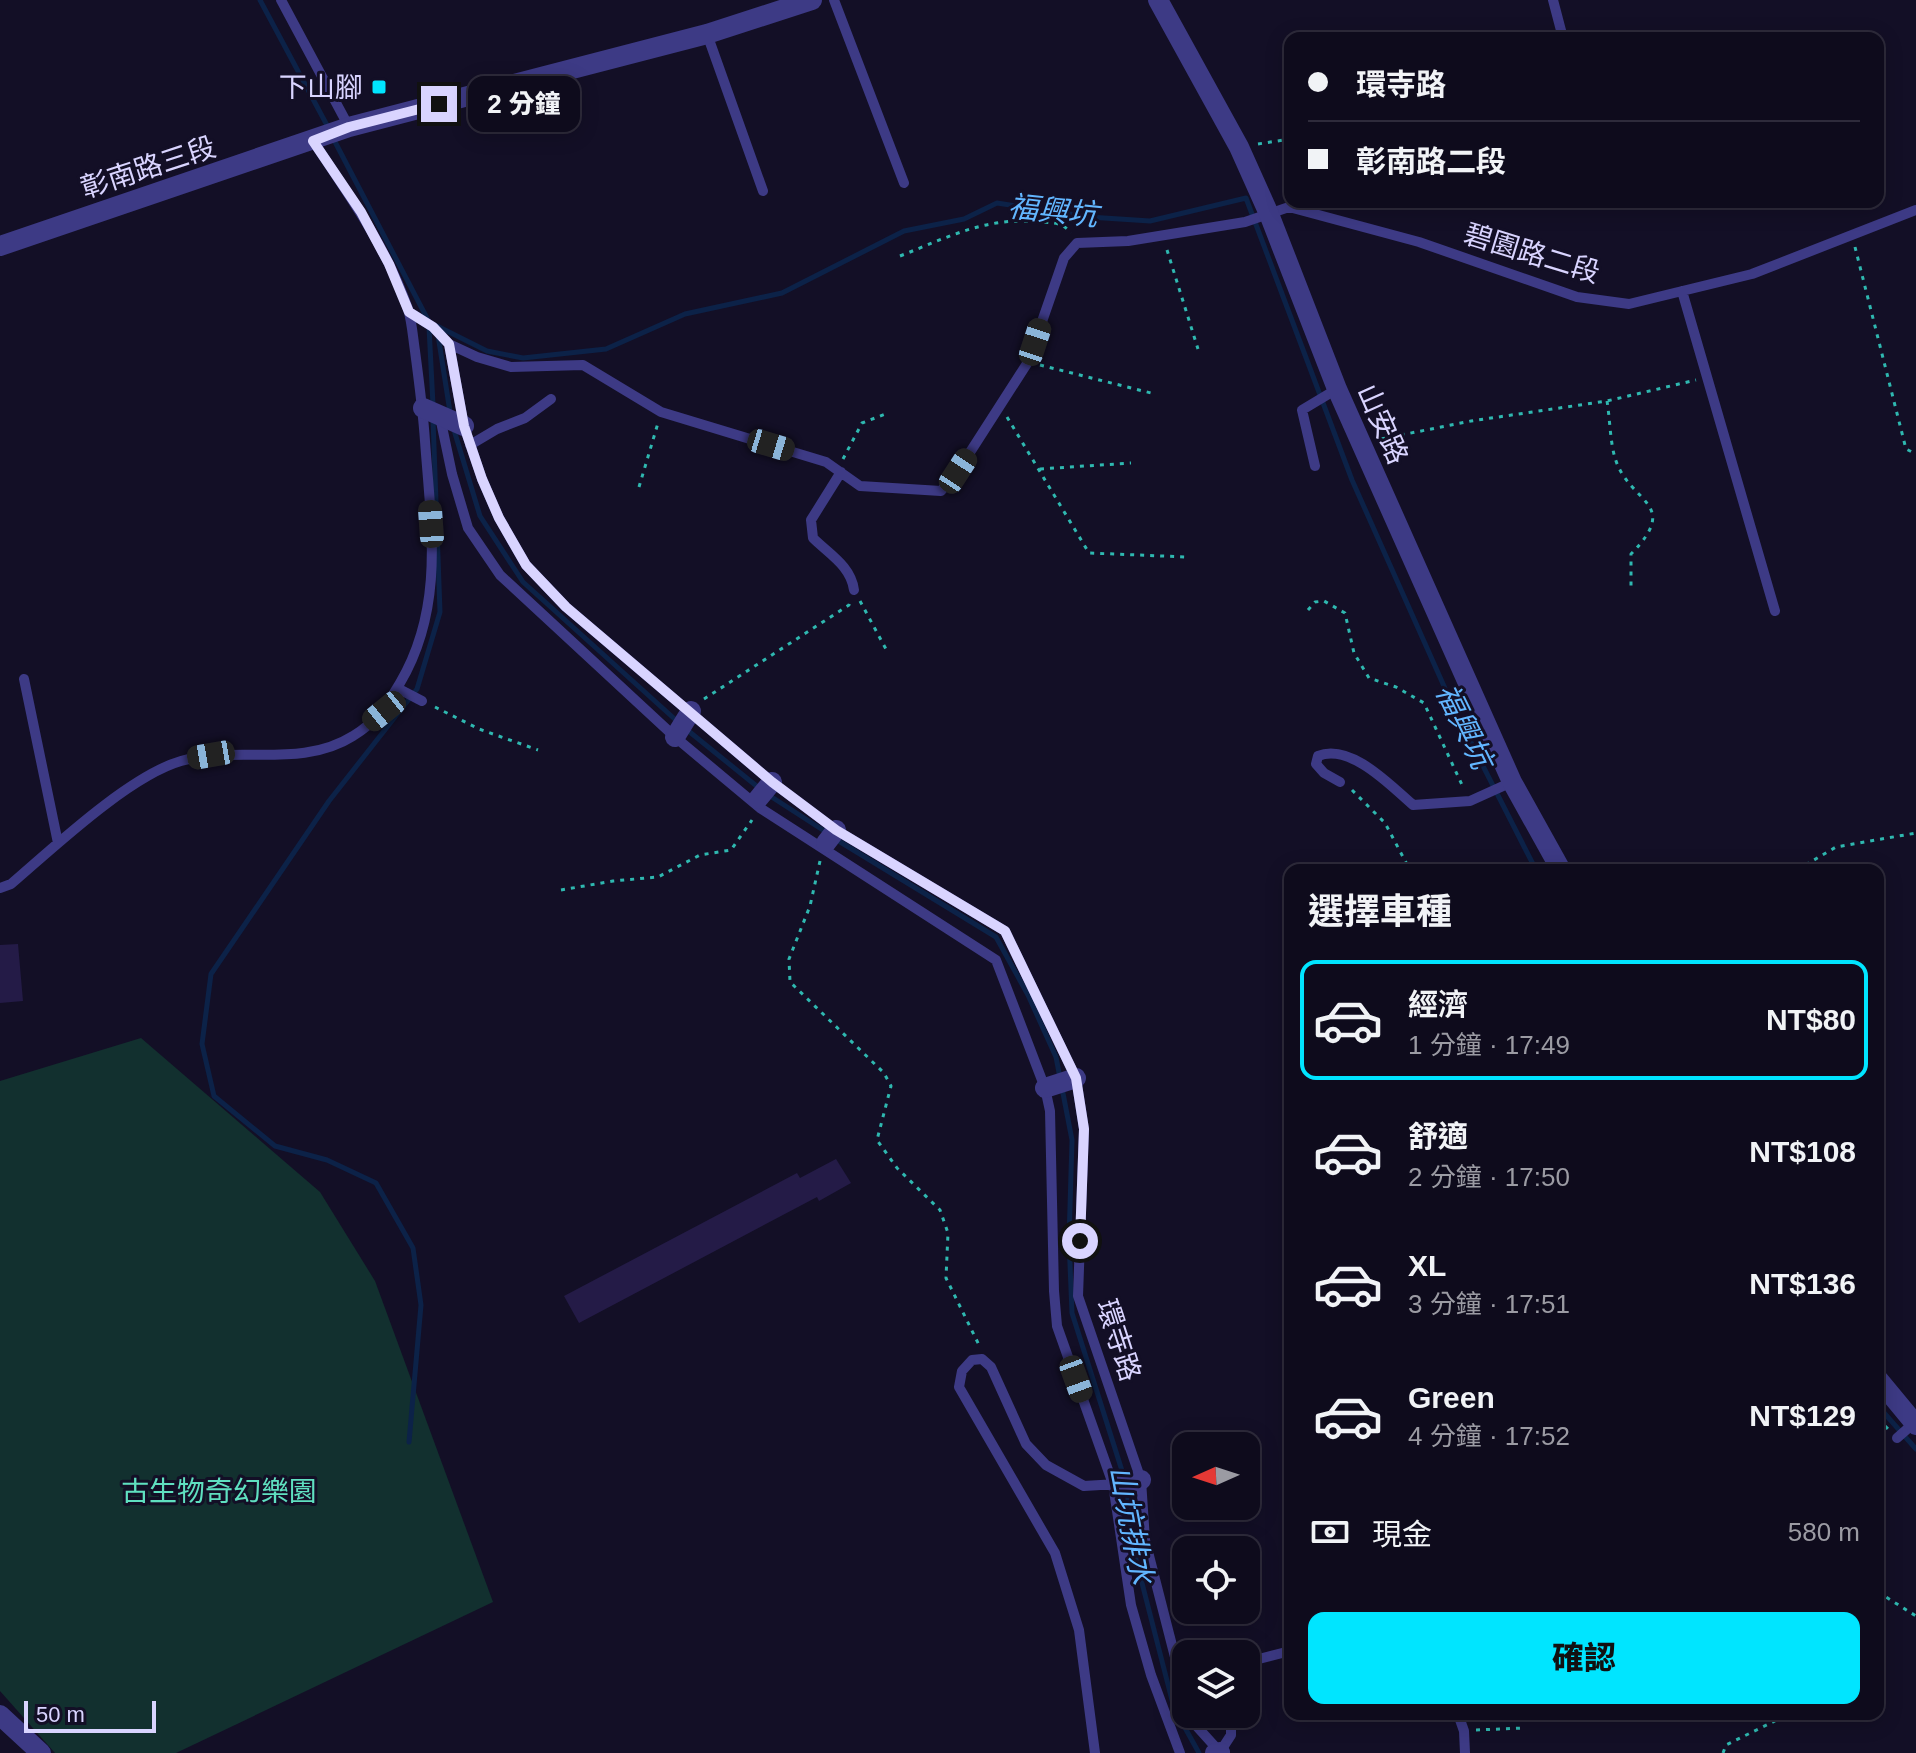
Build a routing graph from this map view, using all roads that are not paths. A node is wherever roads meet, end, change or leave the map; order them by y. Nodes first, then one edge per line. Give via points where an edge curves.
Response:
1 (281, 0) edge
2 (812, 0) edge
3 (834, 0) edge
4 (1158, 0) edge
5 (1553, 0) edge
6 (1561, 32) edge
7 (707, 34) junction
8 (349, 127) junction
9 (313, 141) junction
10 (904, 183) dead end
11 (763, 191) dead end
12 (1286, 208) edge
13 (1293, 208) edge
14 (1916, 210) edge
15 (1269, 214) junction
16 (0, 246) edge
17 (1682, 291) junction
18 (409, 312) junction
19 (449, 344) junction
20 (1337, 389) junction
21 (551, 399) dead end
22 (432, 412) junction
23 (467, 435) junction
24 (1315, 466) dead end
25 (841, 472) junction
26 (854, 590) road end
27 (1775, 611) dead end
28 (24, 679) dead end
29 (397, 688) junction
30 (422, 701) road end
31 (682, 726) junction
32 (1340, 782) road end
33 (1512, 782) junction
34 (764, 794) junction
35 (830, 838) junction
36 (58, 843) junction
37 (1558, 864) edge
38 (0, 888) edge
39 (1063, 1082) junction
40 (1884, 1386) edge
41 (1915, 1424) edge
42 (1897, 1438) dead end
43 (1126, 1483) junction
44 (1172, 1645) edge
45 (1284, 1653) edge
46 (1260, 1659) edge
47 (0, 1715) edge
48 (1460, 1720) edge
49 (1198, 1728) edge
50 (1231, 1728) edge
51 (1217, 1752) edge
52 (41, 1753) edge
53 (1095, 1753) edge
54 (1180, 1753) edge
55 (1465, 1753) edge

1 - 8 lane
2 - 7 street, 彰南路三段
3 - 10 lane
4 - 15 street, 山安路 via 1239,147
5 - 6 lane
7 - 8 street, 彰南路三段
7 - 11 lane
8 - 9 street, 彰南路三段
9 - 16 street, 彰南路三段
9 - 18 lane via 361,212
12 - 15 lane, 碧園路二段
13 - 17 lane, 碧園路二段 via 1419,242 1577,297 1629,304
14 - 17 lane, 碧園路二段 via 1752,274
15 - 20 street, 山安路
15 - 25 lane, 碧園路二段 via 1128,241 1077,243 1064,258 1028,362 941,491 860,486
17 - 27 lane
18 - 19 lane
18 - 22 lane
19 - 23 lane, 環寺路
19 - 25 lane via 511,367 583,365 661,412 826,462
20 - 24 lane via 1302,410
20 - 33 street, 山安路
21 - 23 lane via 525,418
22 - 23 street
22 - 29 lane via 428,615 413,661
22 - 31 lane, 環寺路 via 468,528 500,575
23 - 31 lane, 環寺路 via 499,518 526,565
25 - 26 lane via 811,520 813,538 841,561
28 - 36 lane
29 - 30 lane
29 - 36 lane via 384,711 335,745 293,754 211,755 180,761 151,774
31 - 34 lane, 環寺路
31 - 34 lane, 環寺路
32 - 33 lane via 1316,764 1318,756 1327,753 1373,769 1413,805 1470,801
33 - 37 street, 山安路
34 - 35 lane, 環寺路
34 - 35 lane, 環寺路
35 - 39 lane, 環寺路 via 996,960
35 - 39 lane, 環寺路 via 1005,931
36 - 38 lane
39 - 43 lane, 環寺路 via 1084,1129 1078,1296
39 - 43 lane, 環寺路 via 1050,1111 1057,1326
40 - 41 street
41 - 42 lane
43 - 44 lane, 環寺路
43 - 53 lane via 1084,1486 1046,1465 1026,1444 991,1367 982,1359 972,1360 962,1371 959,1387 1055,1553 1079,1630
43 - 54 lane, 環寺路 via 1131,1605
45 - 46 lane
47 - 52 street
48 - 55 lane
49 - 51 lane
50 - 51 lane

